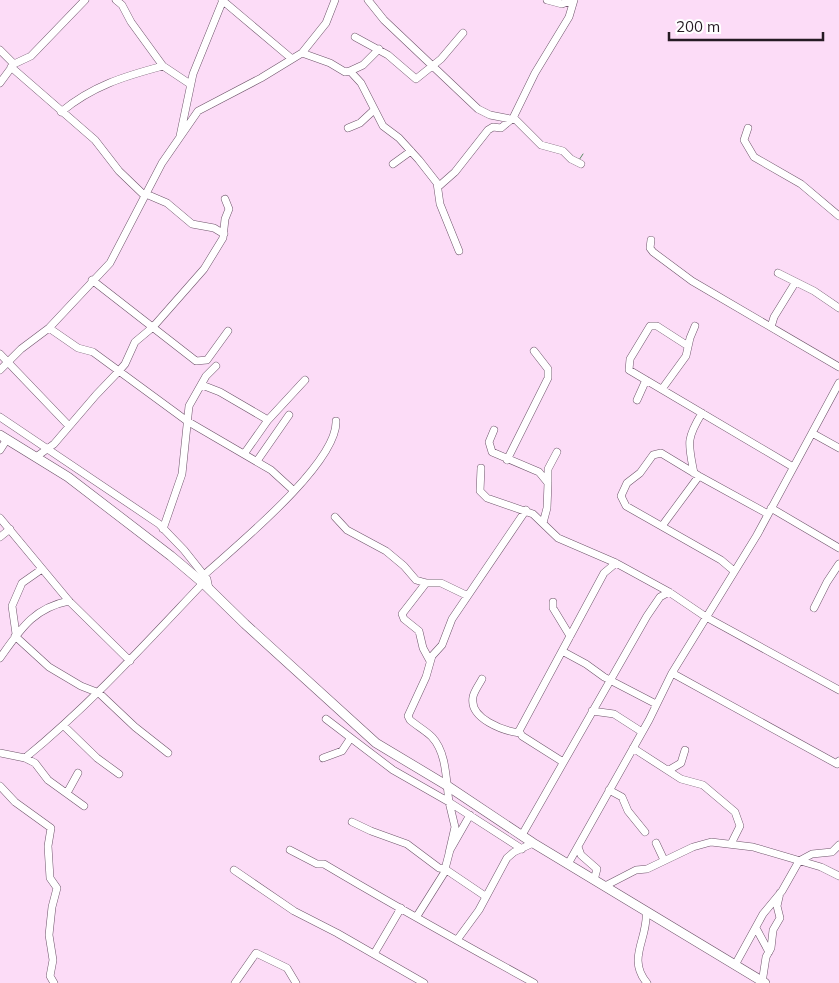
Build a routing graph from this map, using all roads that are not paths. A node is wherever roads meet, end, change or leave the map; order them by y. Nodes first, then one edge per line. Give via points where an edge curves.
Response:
1 (85, 0) edge
2 (116, 0) edge
3 (222, 0) edge
4 (335, 0) edge
5 (368, 0) edge
6 (547, 0) edge
7 (574, 0) edge
8 (463, 33) dead end
9 (355, 37) dead end
10 (379, 49) junction
11 (0, 50) edge
12 (302, 53) junction
13 (292, 59) junction
14 (12, 66) junction
15 (163, 66) junction
16 (432, 66) junction
17 (350, 72) junction
18 (0, 83) edge
19 (190, 84) junction
20 (374, 110) junction
21 (61, 112) junction
22 (513, 118) junction
23 (348, 128) dead end
24 (748, 128) dead end
25 (180, 136) junction
26 (411, 151) junction
27 (579, 162) dead end
28 (393, 164) dead end
29 (438, 187) junction
30 (145, 195) junction
31 (225, 199) dead end
32 (839, 216) edge
33 (224, 234) junction
34 (651, 240) dead end
35 (460, 251) dead end
36 (778, 273) dead end
37 (92, 280) junction
38 (795, 282) junction
39 (839, 308) edge
40 (153, 326) junction
41 (695, 326) dead end
42 (49, 328) junction
43 (771, 328) junction
44 (228, 331) dead end
45 (688, 346) junction
46 (534, 351) dead end
47 (0, 354) edge
48 (7, 363) junction
49 (216, 366) dead end
50 (839, 366) edge
51 (0, 370) edge
52 (118, 372) junction
53 (305, 380) dead end
54 (646, 380) junction
55 (839, 383) edge
56 (202, 385) junction
57 (662, 390) junction
58 (637, 400) dead end
59 (702, 413) junction
60 (289, 416) dead end
61 (0, 417) edge
62 (268, 420) junction
63 (187, 421) junction
64 (336, 421) dead end
65 (69, 426) junction
66 (494, 430) dead end
67 (812, 433) junction
68 (3, 437) edge
69 (839, 448) edge
70 (48, 449) junction
71 (0, 450) edge
72 (557, 452) dead end
73 (244, 454) junction
74 (36, 457) junction
75 (507, 460) junction
76 (256, 461) junction
77 (793, 467) junction
78 (482, 468) dead end
79 (696, 475) junction
80 (548, 483) junction
81 (294, 491) junction
82 (526, 510) junction
83 (770, 511) junction
84 (335, 517) dead end
85 (0, 518) edge
86 (543, 523) junction
87 (662, 526) junction
88 (10, 529) junction
89 (163, 529) junction
90 (0, 537) edge
91 (839, 548) edge
92 (616, 564) junction
93 (839, 564) edge
94 (42, 569) junction
95 (734, 571) junction
96 (206, 582) junction
97 (426, 583) junction
98 (669, 592) junction
99 (466, 595) junction
100 (69, 601) junction
101 (553, 602) dead end
102 (814, 608) dead end
103 (706, 617) junction
104 (16, 635) junction
105 (570, 636) junction
106 (562, 651) junction
107 (0, 658) edge
108 (130, 661) junction
109 (430, 662) junction
110 (672, 673) junction
111 (482, 679) dead end
112 (610, 679) junction
113 (839, 690) edge
114 (99, 693) junction
115 (656, 704) junction
116 (592, 711) junction
117 (326, 719) dead end
118 (64, 726) junction
119 (642, 732) junction
120 (520, 733) junction
121 (350, 739) junction
122 (633, 748) junction
123 (685, 750) dead end
124 (0, 753) edge
125 (168, 753) dead end
126 (25, 758) junction
127 (323, 758) dead end
128 (563, 762) junction
129 (838, 763) edge
130 (669, 770) junction
131 (78, 773) dead end
132 (119, 774) dead end
133 (0, 786) edge
134 (446, 786) junction
135 (609, 790) junction
136 (67, 793) junction
137 (449, 802) junction
138 (84, 806) dead end
139 (470, 815) junction
140 (352, 822) dead end
141 (645, 832) dead end
142 (522, 835) junction
143 (534, 843) junction
144 (656, 843) dead end
145 (731, 844) junction
146 (839, 845) edge
147 (578, 847) junction
148 (522, 849) junction
149 (290, 850) dead end
150 (449, 853) junction
151 (664, 860) junction
152 (799, 861) junction
153 (568, 864) junction
154 (446, 869) junction
155 (234, 870) dead end
156 (839, 876) edge
157 (594, 880) junction
158 (604, 886) junction
159 (780, 894) junction
160 (485, 896) junction
161 (401, 908) junction
162 (646, 911) junction
163 (417, 916) junction
164 (756, 928) junction
165 (457, 940) junction
166 (769, 952) junction
167 (374, 954) junction
168 (735, 965) junction
169 (54, 983) edge
170 (234, 983) edge
171 (296, 983) edge
172 (424, 983) edge
173 (534, 983) edge
174 (647, 983) edge
175 (763, 983) edge

1 - 14 street via 31,56
2 - 15 street
3 - 13 street
3 - 19 street
4 - 12 street via 323,28
5 - 16 street
6 - 7 street via 562,4
7 - 22 street via 569,17 535,72
8 - 16 street
9 - 10 street
10 - 16 street via 416,78
10 - 17 street via 363,65
11 - 14 street
12 - 13 street
12 - 17 street
13 - 25 street via 203,107
14 - 18 street
14 - 21 street
15 - 19 street
15 - 21 street via 136,72 98,87
16 - 22 street via 478,109 490,115
17 - 20 street via 361,83
19 - 25 street
20 - 23 street via 360,123
20 - 26 street via 387,130
21 - 30 street via 95,140 119,171
22 - 27 street via 540,145 563,150
22 - 29 street via 502,128 488,130 455,172
24 - 32 street via 744,140 751,154 801,184
25 - 30 street
26 - 28 street
26 - 29 street
29 - 35 street via 440,204
30 - 33 street via 167,203 192,224 214,228
30 - 37 street via 110,263
31 - 33 street via 229,205 224,219
33 - 40 street via 204,269
34 - 43 street via 653,252 683,275
36 - 38 street
37 - 40 street
37 - 42 street
38 - 39 street
38 - 43 street
40 - 44 street via 188,356 200,362 212,355
40 - 52 street via 135,342
41 - 45 street
42 - 48 street
42 - 52 street via 78,348 93,352
43 - 50 street
45 - 54 street via 658,326 650,326 629,364 631,372
45 - 57 street via 683,361
46 - 75 street via 548,368 548,378
47 - 48 street
48 - 51 street
48 - 65 street
49 - 56 street
52 - 63 street
52 - 65 street
53 - 62 street
54 - 57 street
54 - 58 street
55 - 67 street
56 - 62 street
56 - 63 street via 189,406
57 - 59 street
59 - 77 street
59 - 79 street via 689,435 689,450
60 - 76 street
61 - 70 street
62 - 73 street
63 - 73 street
63 - 89 street via 182,474
64 - 81 street via 322,457
65 - 70 street
66 - 75 street via 490,449
67 - 69 street
67 - 77 street
68 - 71 street
68 - 74 main road
70 - 74 street
70 - 89 street
72 - 80 street via 548,469
73 - 76 street
74 - 96 main road via 68,477
75 - 80 street via 539,472
76 - 81 street
77 - 83 street
78 - 82 street via 480,491 484,496
79 - 83 street
79 - 87 street
79 - 87 street via 668,456 656,453 623,488 621,496 626,506
80 - 86 street
81 - 96 street
82 - 86 street
82 - 99 street via 479,582
83 - 91 street
83 - 95 street
84 - 97 street via 348,530 379,546 416,580
85 - 88 street
86 - 92 street via 558,538
87 - 95 street
88 - 90 street
88 - 94 street
89 - 96 street
92 - 98 street
92 - 105 street via 604,573
93 - 102 street
94 - 100 street
94 - 104 street via 22,583 12,606
95 - 103 street
96 - 108 street
96 - 134 main road via 245,624 376,743
97 - 99 street via 441,583
97 - 109 street via 402,614 419,631 422,648
98 - 103 street
98 - 112 street via 660,597 647,616
99 - 109 street via 442,645
100 - 104 street via 48,606 28,620
100 - 108 street
101 - 105 street via 553,608
103 - 110 street
103 - 113 street
104 - 107 street
104 - 114 street via 49,668
105 - 106 street
106 - 112 street
106 - 120 street
108 - 114 street
109 - 134 street via 408,716 434,740 444,762
110 - 115 street
110 - 129 street
111 - 120 street via 473,697 479,714 491,723
112 - 115 street
112 - 116 street
114 - 118 street
114 - 125 street
115 - 119 street
116 - 119 street via 614,714
116 - 128 street
117 - 121 street
118 - 126 street
118 - 132 street
119 - 122 street
120 - 128 street
121 - 127 street via 342,751
121 - 137 street via 393,770
122 - 130 street
122 - 135 street
123 - 130 street via 681,763
124 - 126 street
126 - 136 street via 35,763 48,780
128 - 142 street
130 - 145 street via 681,779 703,785 734,812 740,826
131 - 136 street
133 - 169 street via 15,802 51,828 48,846 50,878 57,888 48,934 53,960 50,976
134 - 137 street
134 - 142 main road
135 - 141 street via 622,797 628,811
135 - 147 street
136 - 138 street
137 - 139 street
137 - 150 street via 455,827
139 - 148 street
139 - 150 street
140 - 154 street via 370,832 407,844 439,868
142 - 143 main road
143 - 148 street
143 - 153 main road
144 - 151 street
145 - 151 street via 711,842
145 - 152 street
146 - 152 street via 832,852 808,855
147 - 153 street
147 - 157 street via 581,855 596,867
148 - 160 street via 507,858
149 - 161 street via 317,864 324,864
150 - 154 street
151 - 158 street
152 - 156 street
152 - 159 street
153 - 157 main road
154 - 160 street
154 - 163 street
155 - 167 street via 294,911
157 - 158 main road
158 - 162 main road
159 - 164 street
159 - 166 street via 777,906 780,918 773,930
160 - 165 street
161 - 163 street
161 - 167 street
162 - 168 main road
162 - 174 street via 647,926 637,954 640,974
163 - 165 street
164 - 166 street
164 - 168 street
165 - 173 street
166 - 175 street
167 - 172 street
168 - 175 main road
170 - 171 street via 256,953 287,968

